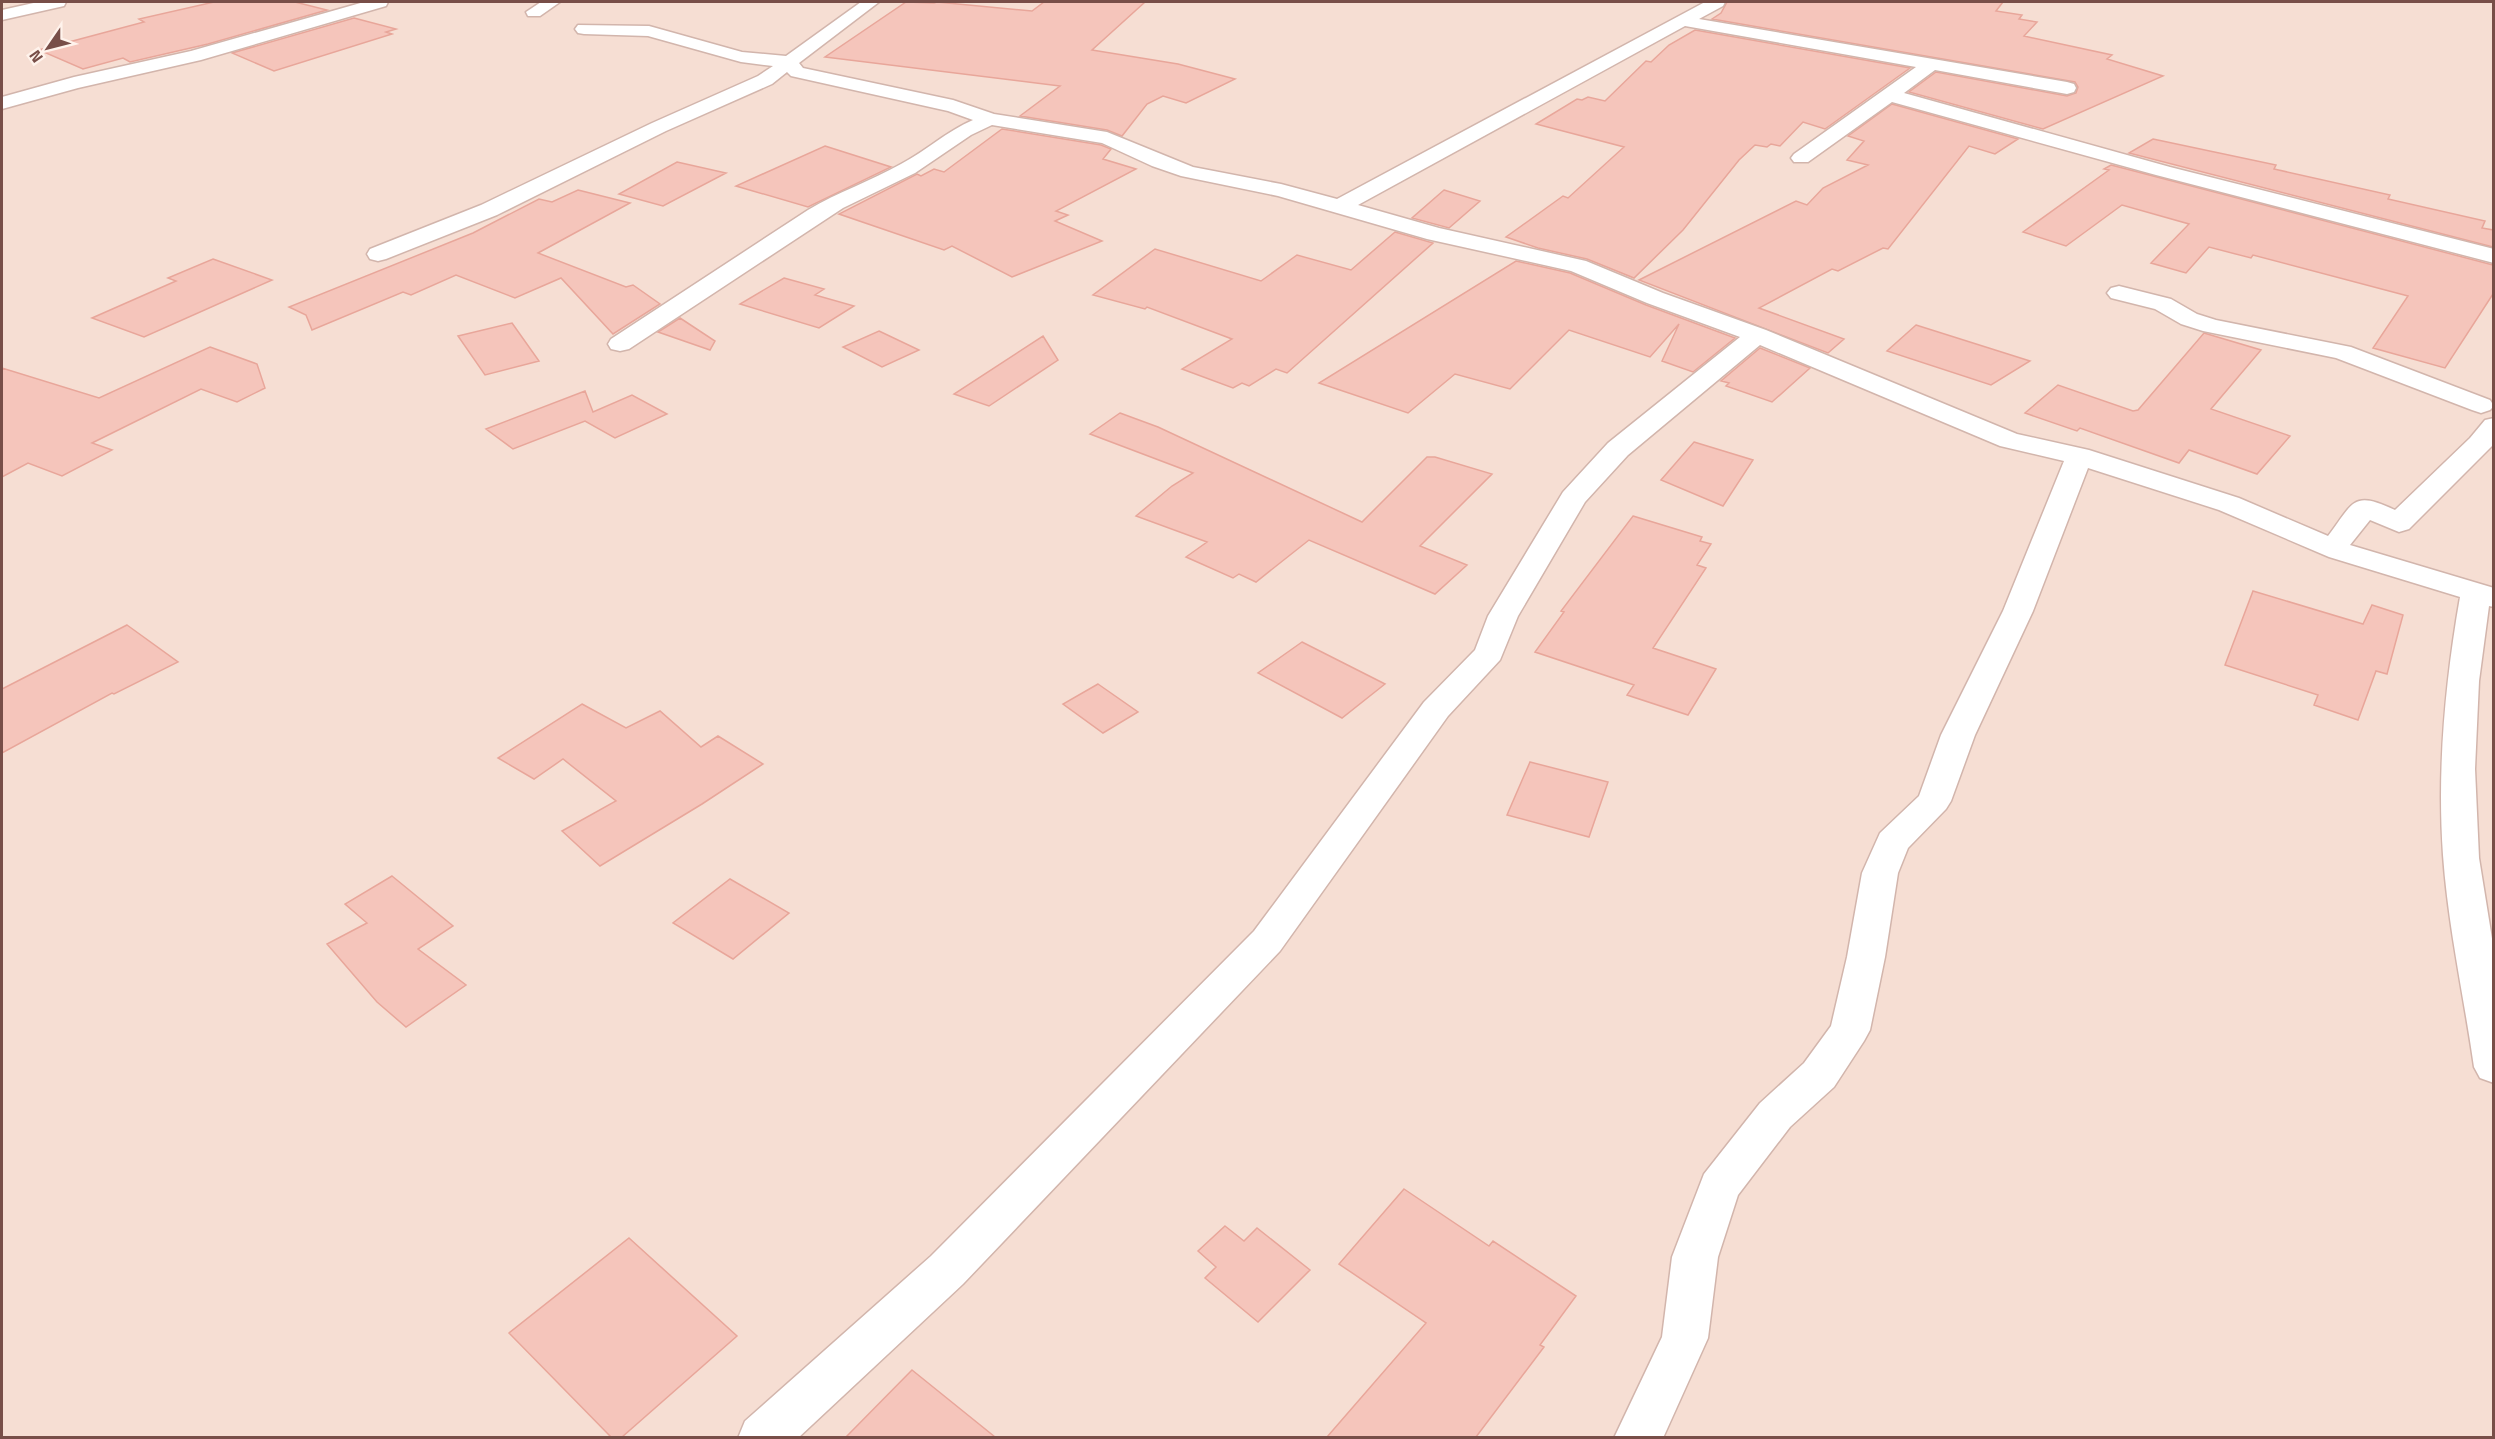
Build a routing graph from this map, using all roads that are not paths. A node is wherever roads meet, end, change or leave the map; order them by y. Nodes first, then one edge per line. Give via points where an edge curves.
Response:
1 (58, 2) edge
2 (380, 2) edge
3 (552, 2) edge
4 (1717, 2) edge
5 (846, 3) edge
6 (869, 3) edge
7 (534, 12) dead end
8 (2, 15) edge
9 (1683, 21) junction
10 (584, 29) dead end
11 (788, 62) junction
12 (1932, 64) junction
13 (2067, 88) dead end
14 (1889, 96) junction
15 (2, 103) edge
16 (990, 119) junction
17 (1801, 158) dead end
18 (1339, 207) junction
19 (378, 254) dead end
20 (2493, 256) edge
21 (2119, 293) dead end
22 (1757, 335) junction
23 (620, 344) dead end
24 (2490, 414) edge
25 (2079, 456) junction
26 (2333, 548) junction
27 (2485, 595) edge
28 (2493, 1067) edge
29 (762, 1437) edge
30 (1638, 1437) edge

1 - 8 street
2 - 15 street via 195,56
3 - 7 street
4 - 9 street
5 - 6 street
6 - 11 street
9 - 12 street
9 - 18 street
10 - 11 street via 649,31 741,57
11 - 16 street via 797,72 953,106
11 - 19 street via 765,80 658,127 489,210
12 - 13 street
12 - 14 street
14 - 17 street
14 - 20 street
16 - 18 street via 1107,138 1188,172 1281,190
16 - 23 street via 964,131 908,169 816,214
18 - 22 street via 1435,234 1578,266
21 - 24 street via 2163,304 2189,319 2212,326 2342,352
22 - 25 street via 2009,440
22 - 29 street via 1618,449 1573,498 1503,616 1489,653 1436,709 1267,940 947,1270
24 - 26 street via 2479,444 2399,523 2365,507
25 - 26 street via 2229,504
25 - 30 street via 2018,611 1958,735 1934,801 1893,842 1880,873 1850,1030 1819,1075 1774,1115 1719,1187 1695,1257 1685,1338
26 - 27 street
27 - 28 street via 2465,652 2457,754 2459,831

